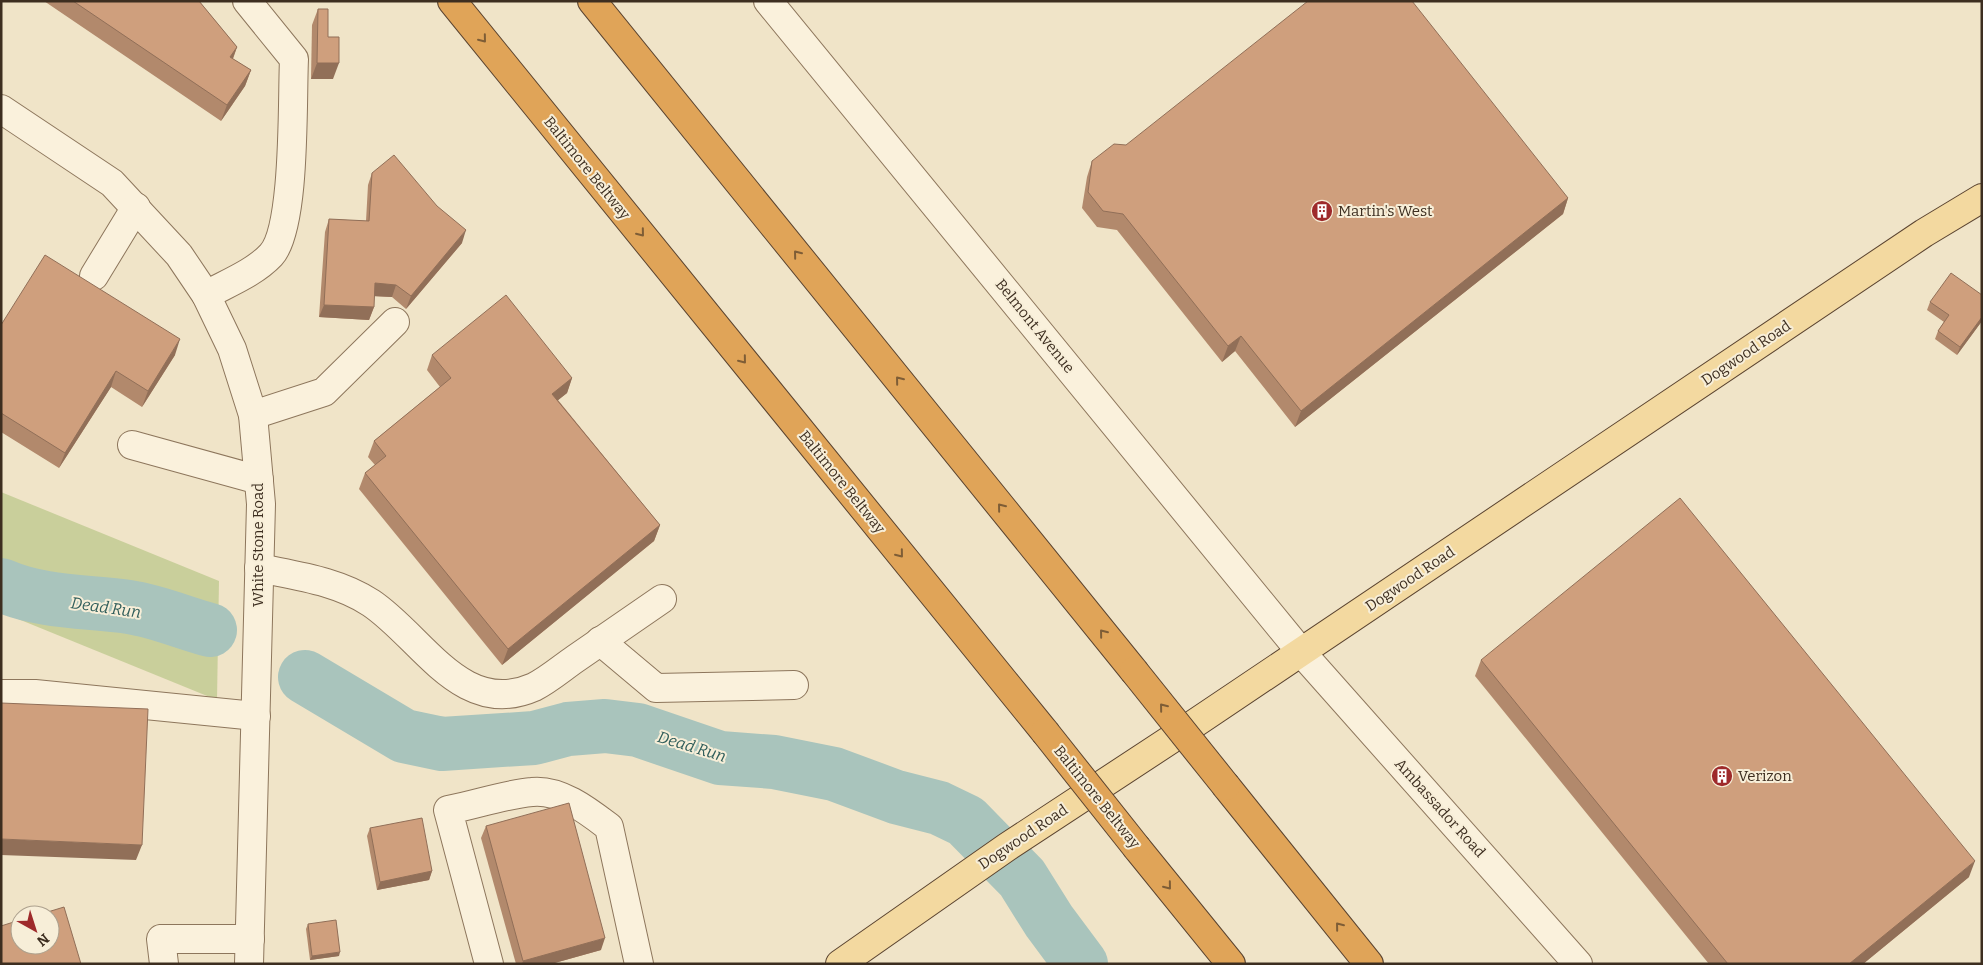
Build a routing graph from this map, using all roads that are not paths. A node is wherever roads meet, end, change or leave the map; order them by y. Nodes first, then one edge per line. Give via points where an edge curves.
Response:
1 (247, 1) edge
2 (452, 1) edge
3 (592, 1) edge
4 (768, 1) edge
5 (1, 110) edge
6 (1982, 198) edge
7 (136, 207) junction
8 (94, 276) dead end
9 (206, 296) junction
10 (395, 322) dead end
11 (253, 415) junction
12 (132, 445) dead end
13 (259, 480) junction
14 (259, 568) junction
15 (662, 599) dead end
16 (600, 641) junction
17 (1300, 652) junction
18 (794, 685) dead end
19 (1, 694) edge
20 (256, 716) junction
21 (249, 952) edge
22 (164, 964) edge
23 (489, 964) edge
24 (639, 964) edge
25 (840, 964) edge
26 (1231, 964) edge
27 (1369, 964) edge
28 (1578, 964) edge

1 - 9 street via 294,59 288,210 281,238 272,254 258,267
2 -> 26 highway, Baltimore Beltway, bridge
27 -> 3 highway, bridge
4 - 17 street, Belmont Avenue
5 - 7 street, White Stone Road via 112,183
6 - 17 main road, Dogwood Road via 1924,233
7 - 8 street
7 - 9 street, White Stone Road via 179,255
9 - 11 street, White Stone Road via 232,350
10 - 11 street via 324,392
11 - 13 street, White Stone Road
12 - 13 street
13 - 14 street, White Stone Road
14 - 16 street via 345,589 371,603 402,628 449,675 473,690 501,695 535,686
14 - 20 street, White Stone Road
15 - 16 street
16 - 18 street via 656,688
17 - 25 main road, Dogwood Road via 998,853
17 - 28 street, Ambassador Road
19 - 20 street via 35,694
20 - 21 street, White Stone Road
21 - 22 street via 161,939
23 - 24 street via 448,810 533,791 555,795 582,807 609,826

